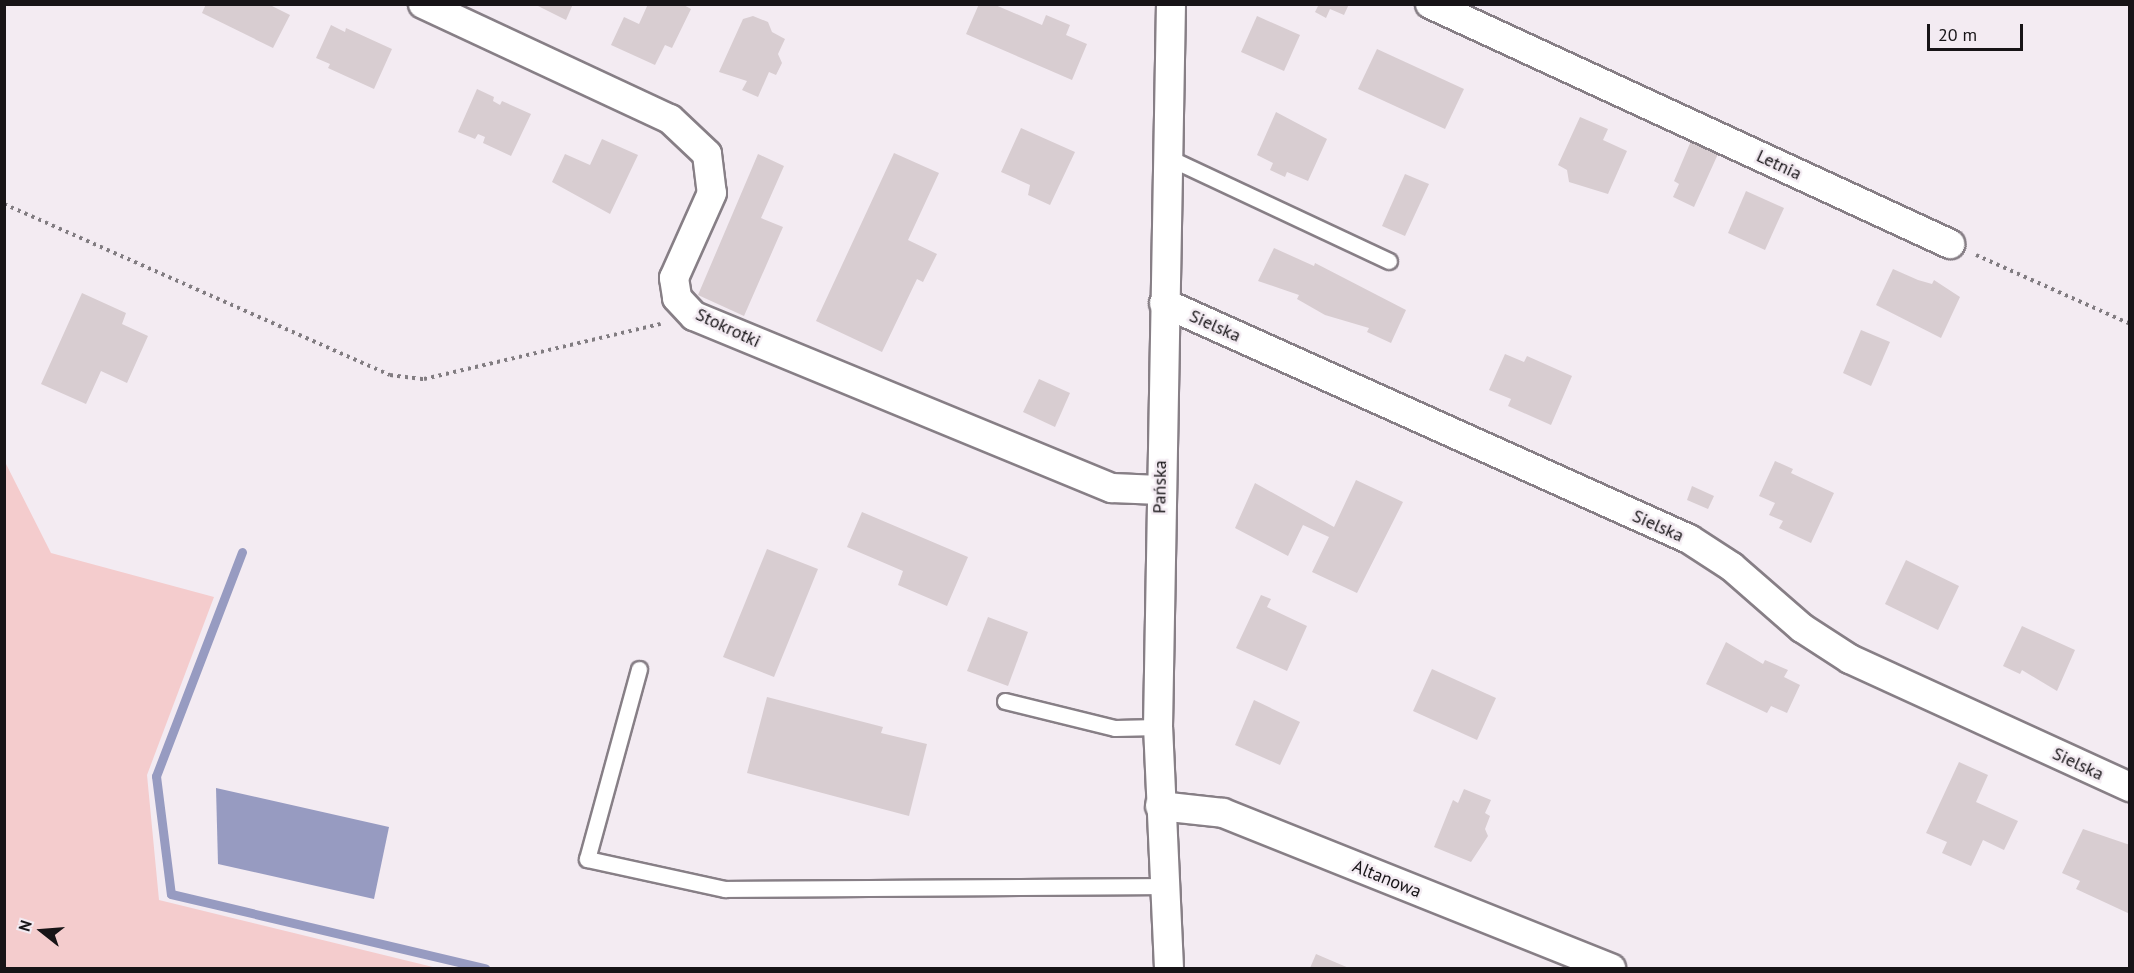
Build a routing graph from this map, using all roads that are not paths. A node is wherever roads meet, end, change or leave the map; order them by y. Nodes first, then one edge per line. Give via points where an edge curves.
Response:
1 (423, 4) edge
2 (1171, 4) edge
3 (1430, 4) edge
4 (1167, 157) junction
5 (1950, 244) road end
6 (1389, 261) dead end
7 (1164, 303) junction
8 (1160, 490) junction
9 (639, 669) dead end
10 (1005, 701) dead end
11 (1158, 728) junction
12 (2130, 787) edge
13 (1160, 806) junction
14 (1164, 886) junction
15 (1169, 969) edge
16 (1611, 969) edge

1 - 8 street, Stokrotki via 670,119 707,154 712,193 674,278 678,298 694,316 1112,488
2 - 4 street, Pańska
3 - 5 street, Letnia
4 - 6 lane
4 - 7 street, Pańska
7 - 8 street, Pańska
7 - 12 street, Sielska via 1689,539 1732,567 1802,628 1850,659
8 - 11 street, Pańska
9 - 14 lane via 587,859 725,890
10 - 11 lane via 1115,728
11 - 13 street, Pańska
13 - 14 street, Pańska
13 - 16 street, Altanowa via 1223,813
14 - 15 street, Pańska

